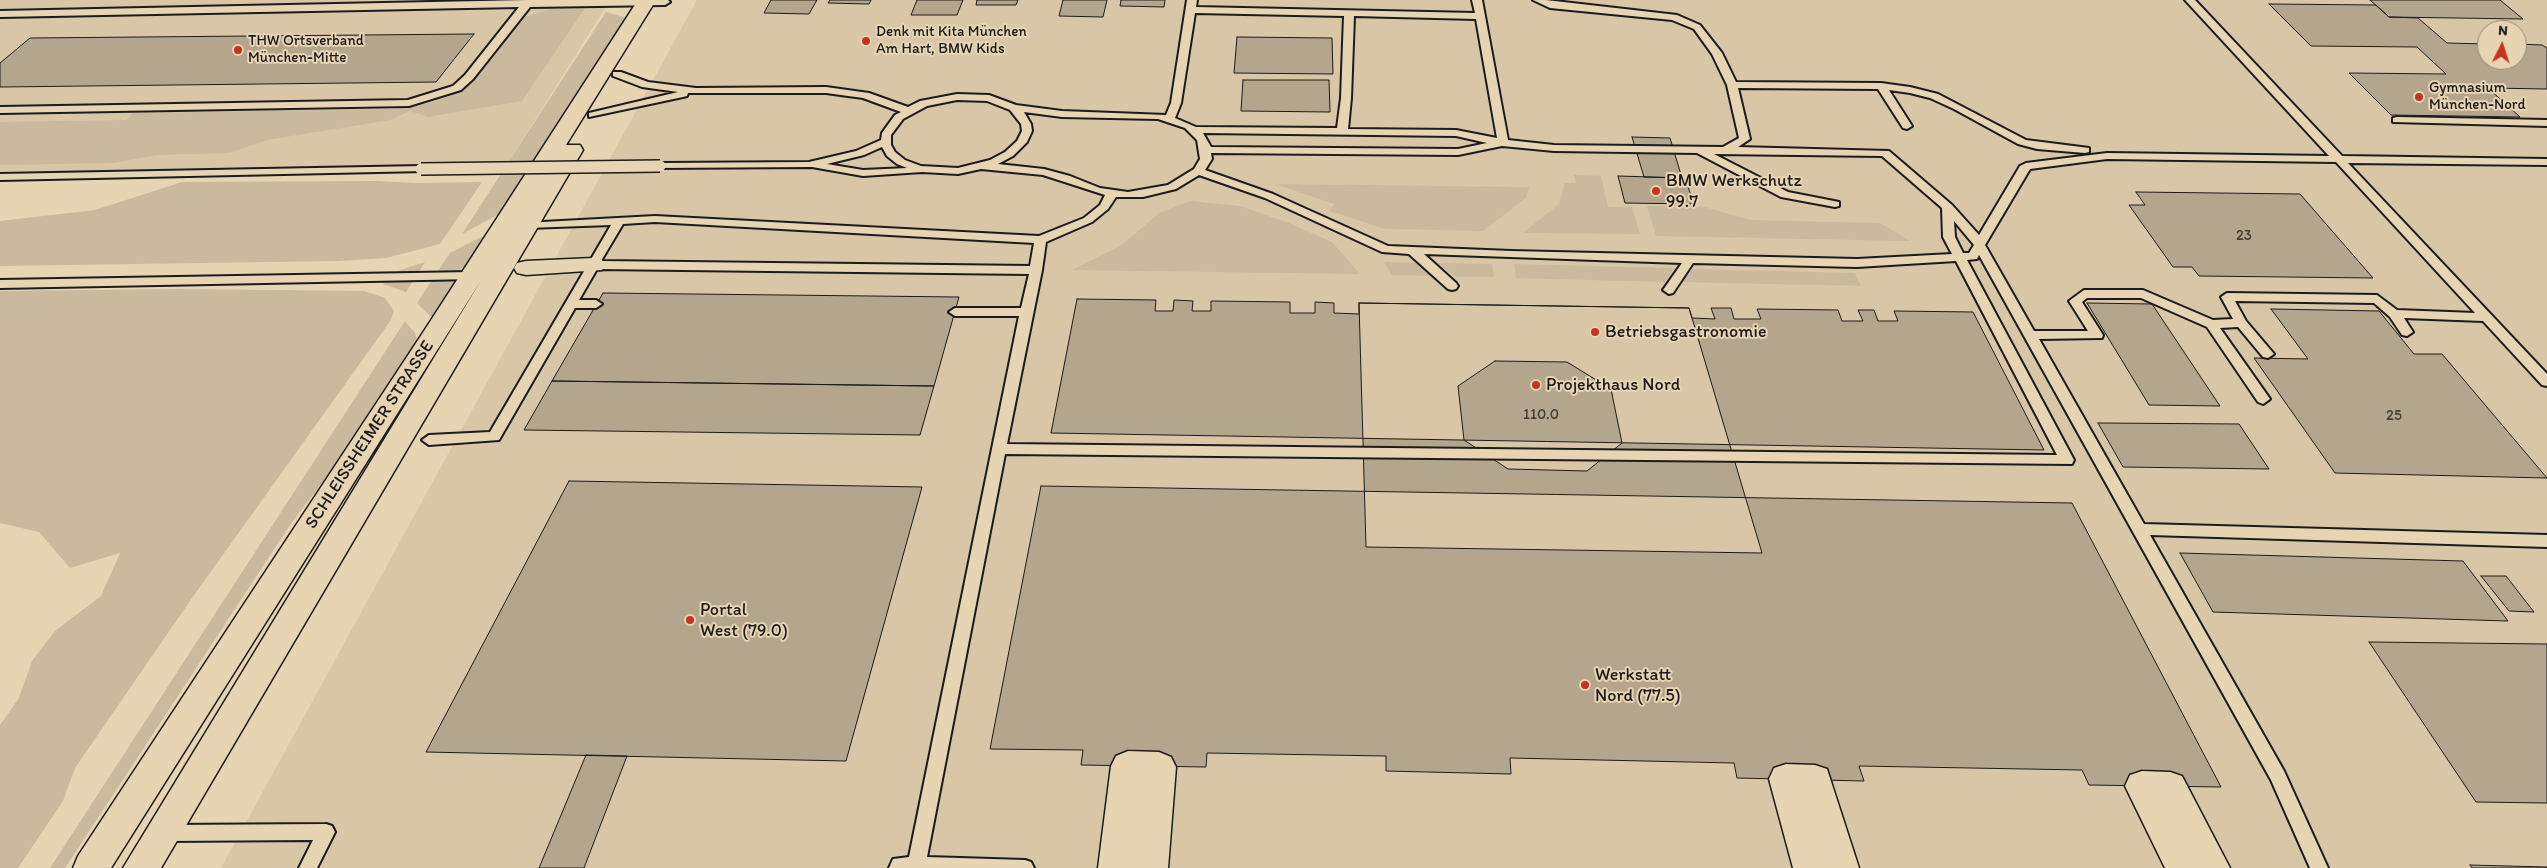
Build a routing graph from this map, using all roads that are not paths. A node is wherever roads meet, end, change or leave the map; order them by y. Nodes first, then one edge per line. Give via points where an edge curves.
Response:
1 (1476, 0) edge
2 (1538, 0) edge
3 (2190, 0) edge
4 (656, 1) edge
5 (526, 2) edge
6 (1191, 5) edge
7 (0, 14) edge
8 (1349, 14) junction
9 (1479, 16) junction
10 (617, 74) junction
11 (1732, 84) junction
12 (1881, 86) junction
13 (696, 91) junction
14 (1014, 108) junction
15 (0, 110) edge
16 (908, 111) junction
17 (593, 116) junction
18 (1169, 119) junction
19 (2397, 120) dead end
20 (2547, 123) edge
21 (1907, 126) dead end
22 (1193, 130) junction
23 (1342, 131) junction
24 (885, 142) junction
25 (1503, 143) junction
26 (1726, 149) junction
27 (1206, 150) junction
28 (2085, 150) dead end
29 (1700, 151) junction
30 (2341, 160) junction
31 (2547, 162) edge
32 (809, 165) junction
33 (660, 166) joint
34 (983, 166) junction
35 (926, 170) junction
36 (1198, 171) junction
37 (0, 177) edge
38 (1112, 194) junction
39 (1836, 204) dead end
40 (1948, 207) junction
41 (620, 220) junction
42 (528, 225) junction
43 (1040, 240) junction
44 (1413, 251) junction
45 (1690, 259) junction
46 (593, 266) junction
47 (526, 268) dead end
48 (1036, 270) junction
49 (472, 276) junction
50 (0, 284) edge
51 (1452, 286) dead end
52 (1668, 290) dead end
53 (570, 304) junction
54 (596, 304) dead end
55 (955, 312) dead end
56 (1026, 312) junction
57 (2394, 314) junction
58 (2487, 317) junction
59 (2240, 323) junction
60 (2211, 324) junction
61 (2407, 332) dead end
62 (2030, 334) junction
63 (2268, 354) dead end
64 (2547, 382) edge
65 (2263, 399) dead end
66 (429, 440) dead end
67 (999, 449) junction
68 (2140, 529) junction
69 (2547, 541) edge
70 (163, 833) junction
71 (907, 867) edge
72 (91, 868) edge
73 (142, 868) edge
74 (308, 868) edge
75 (1025, 868) edge
76 (1116, 868) edge
77 (1150, 868) edge
78 (1811, 868) edge
79 (1841, 868) edge
80 (2183, 868) edge
81 (2212, 868) edge
82 (2319, 868) edge

1 - 9 lane
2 - 11 lane via 1550,5 1682,20 1697,27 1717,53
3 - 30 lane
4 - 5 lane
4 - 10 main road, SCHLEISSHEIMER STRASSE
4 - 49 main road, SCHLEISSHEIMER STRASSE
5 - 7 lane via 484,6
5 - 15 lane via 457,88 410,103
6 - 8 lane
6 - 18 lane via 1176,103
8 - 9 lane
8 - 23 lane
9 - 25 lane
10 - 13 lane via 646,85
10 - 17 main road, SCHLEISSHEIMER STRASSE
11 - 12 lane
11 - 26 lane via 1745,139
12 - 21 lane
12 - 28 lane via 1934,96 2022,142
13 - 16 lane via 826,90 865,95
13 - 17 lane
14 - 16 lane via 995,100 964,96 931,102
14 - 18 lane via 1062,114
14 - 34 lane via 1025,120 1024,138 1009,154
16 - 24 lane via 892,124
17 - 42 main road, SCHLEISSHEIMER STRASSE
18 - 22 lane
19 - 20 lane
22 - 23 lane
22 - 27 lane via 1202,138
23 - 25 lane via 1456,133
24 - 32 lane via 860,153
24 - 35 lane via 897,160
25 - 27 lane via 1458,152
25 - 29 lane via 1554,148
26 - 29 lane
26 - 40 lane via 1885,153
27 - 36 lane via 1206,159
29 - 39 lane via 1785,195
30 - 31 lane
30 - 45 lane via 2106,156 2026,166 1973,256 1857,263
30 - 58 lane
32 - 33 lane
32 - 35 lane via 863,173
33 - 37 lane, bridge
34 - 35 lane via 951,172
34 - 38 lane via 1044,172
36 - 38 lane via 1184,182 1158,192
36 - 44 lane via 1269,196 1386,249
38 - 43 lane via 1104,207 1088,220
40 - 62 lane via 1975,237
40 - 67 lane via 1949,237 2067,460
41 - 42 lane
41 - 43 lane via 655,219
41 - 46 lane
42 - 70 main road, SCHLEISSHEIMER STRASSE
43 - 48 lane
44 - 45 lane
44 - 51 lane
45 - 52 lane
46 - 47 main road
46 - 48 lane
46 - 53 lane
48 - 56 lane
49 - 50 lane
49 - 72 main road, SCHLEISSHEIMER STRASSE
53 - 54 lane
53 - 66 lane via 494,437
55 - 56 lane
56 - 67 lane
57 - 58 lane
57 - 59 lane via 2377,299 2227,297
57 - 61 lane
58 - 64 lane
59 - 60 lane
59 - 63 lane
60 - 62 lane via 2143,294 2084,294 2075,301 2097,335
60 - 65 lane
62 - 68 lane
67 - 71 lane
68 - 69 lane
68 - 82 lane via 2278,776
70 - 73 main road, SCHLEISSHEIMER STRASSE
70 - 74 lane via 326,832
71 - 75 lane
76 - 77 main road via 1128,766 1159,767
78 - 79 main road via 1786,779 1815,780
80 - 81 main road via 2142,786 2170,787

